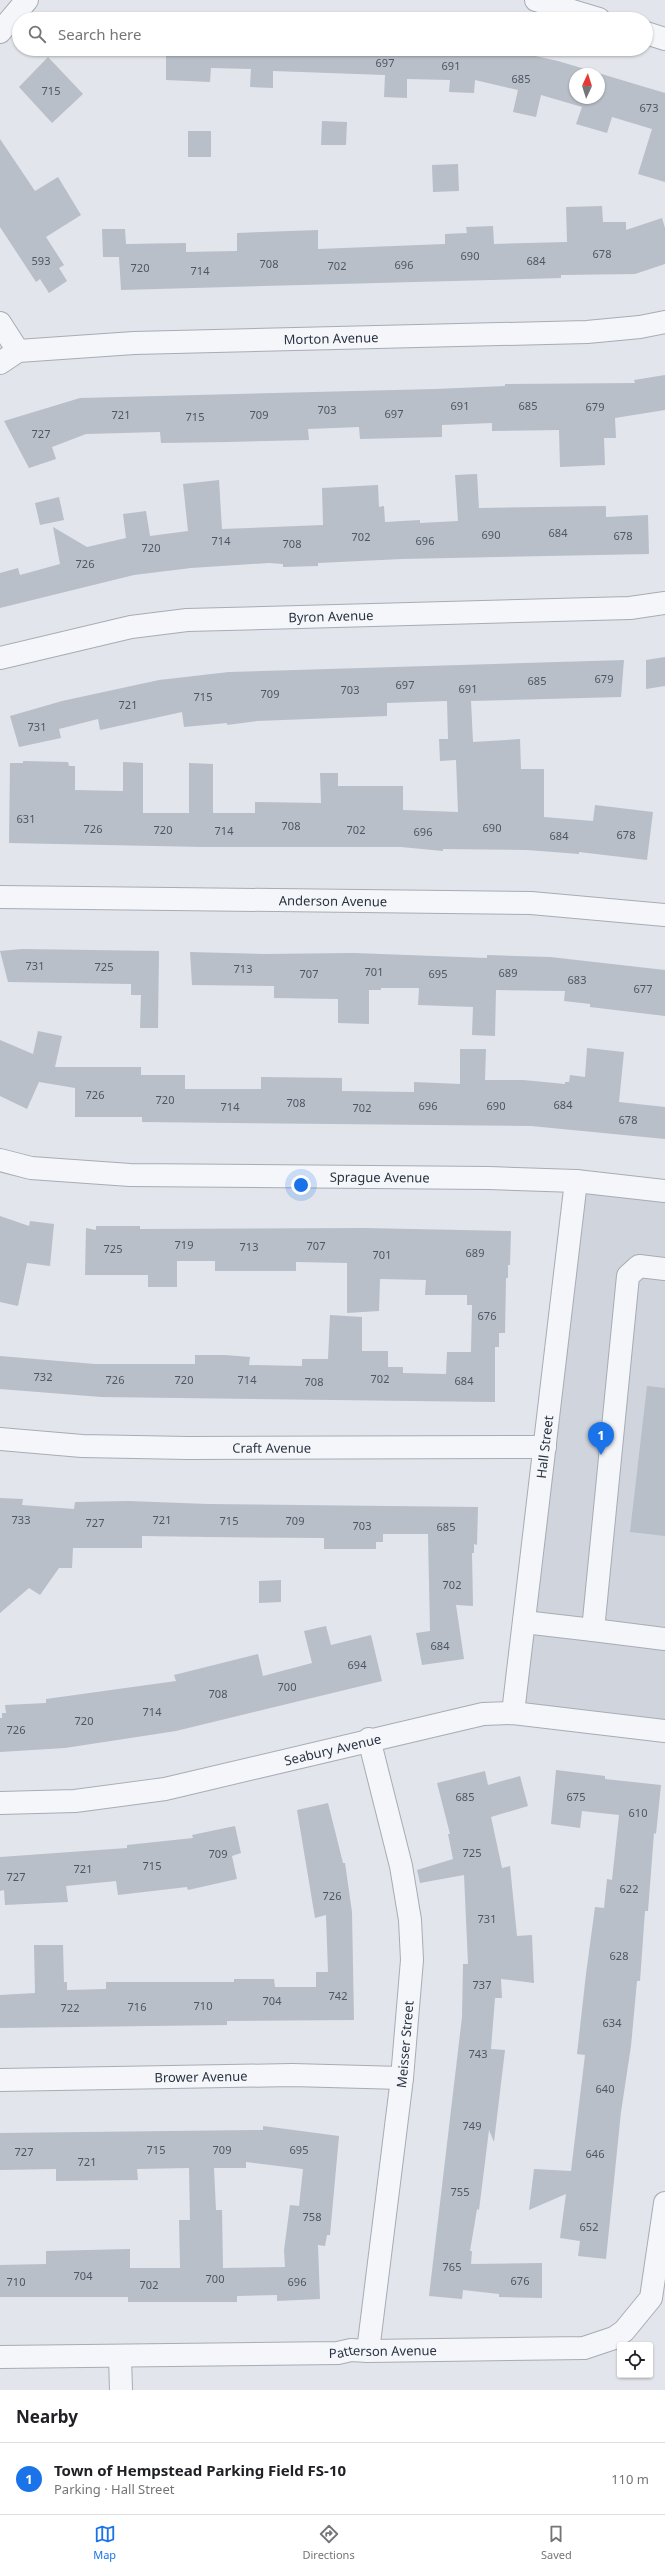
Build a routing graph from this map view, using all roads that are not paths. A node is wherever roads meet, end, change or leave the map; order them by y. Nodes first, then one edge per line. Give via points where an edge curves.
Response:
1 (27, 0) edge
2 (536, 0) edge
3 (17, 12) edge
4 (576, 12) edge
5 (12, 18) edge
6 (0, 32) edge
7 (653, 35) edge
8 (665, 39) edge
9 (665, 322) edge
10 (0, 323) edge
11 (18, 351) junction
12 (0, 363) edge
13 (665, 603) edge
14 (0, 658) edge
15 (0, 897) edge
16 (665, 915) edge
17 (0, 1160) edge
18 (576, 1181) junction
19 (665, 1192) edge
20 (665, 1269) edge
21 (0, 1439) edge
22 (545, 1447) junction
23 (524, 1622) junction
24 (593, 1630) junction
25 (665, 1639) edge
26 (512, 1713) junction
27 (665, 1731) edge
28 (369, 1739) junction
29 (0, 1803) edge
30 (402, 2078) junction
31 (0, 2080) edge
32 (665, 2203) edge
33 (368, 2352) junction
34 (120, 2356) junction
35 (0, 2357) edge
36 (121, 2390) edge

1 - 3 street
2 - 4 street
5 - 6 street
7 - 8 street
9 - 11 street, Morton Avenue via 587,332 134,343
10 - 11 street
11 - 12 street, Morton Avenue
13 - 14 street, Byron Avenue via 630,608 186,620 131,627
15 - 16 street, Anderson Avenue via 531,904
17 - 18 street, Sprague Avenue via 31,1168 130,1175
18 - 19 street, Sprague Avenue
18 - 22 street, Hall Street
20 - 24 street via 639,1266 628,1276
21 - 22 street, Craft Avenue via 82,1446 188,1448
22 - 23 street, Hall Street
23 - 24 street
23 - 26 street, Hall Street
24 - 25 street
26 - 27 street, Seabury Avenue
26 - 28 street, Seabury Avenue via 460,1718
28 - 29 street, Seabury Avenue via 165,1789 75,1801
28 - 30 street, Meisser Street via 402,1866 410,1920 412,1960
30 - 31 street, Brower Avenue via 292,2075
30 - 33 street, Meisser Street
32 - 33 street, Patterson Avenue via 651,2298 624,2331 614,2338 584,2348
33 - 34 street, Patterson Avenue via 351,2350 338,2353
34 - 35 street, Patterson Avenue
34 - 36 street

